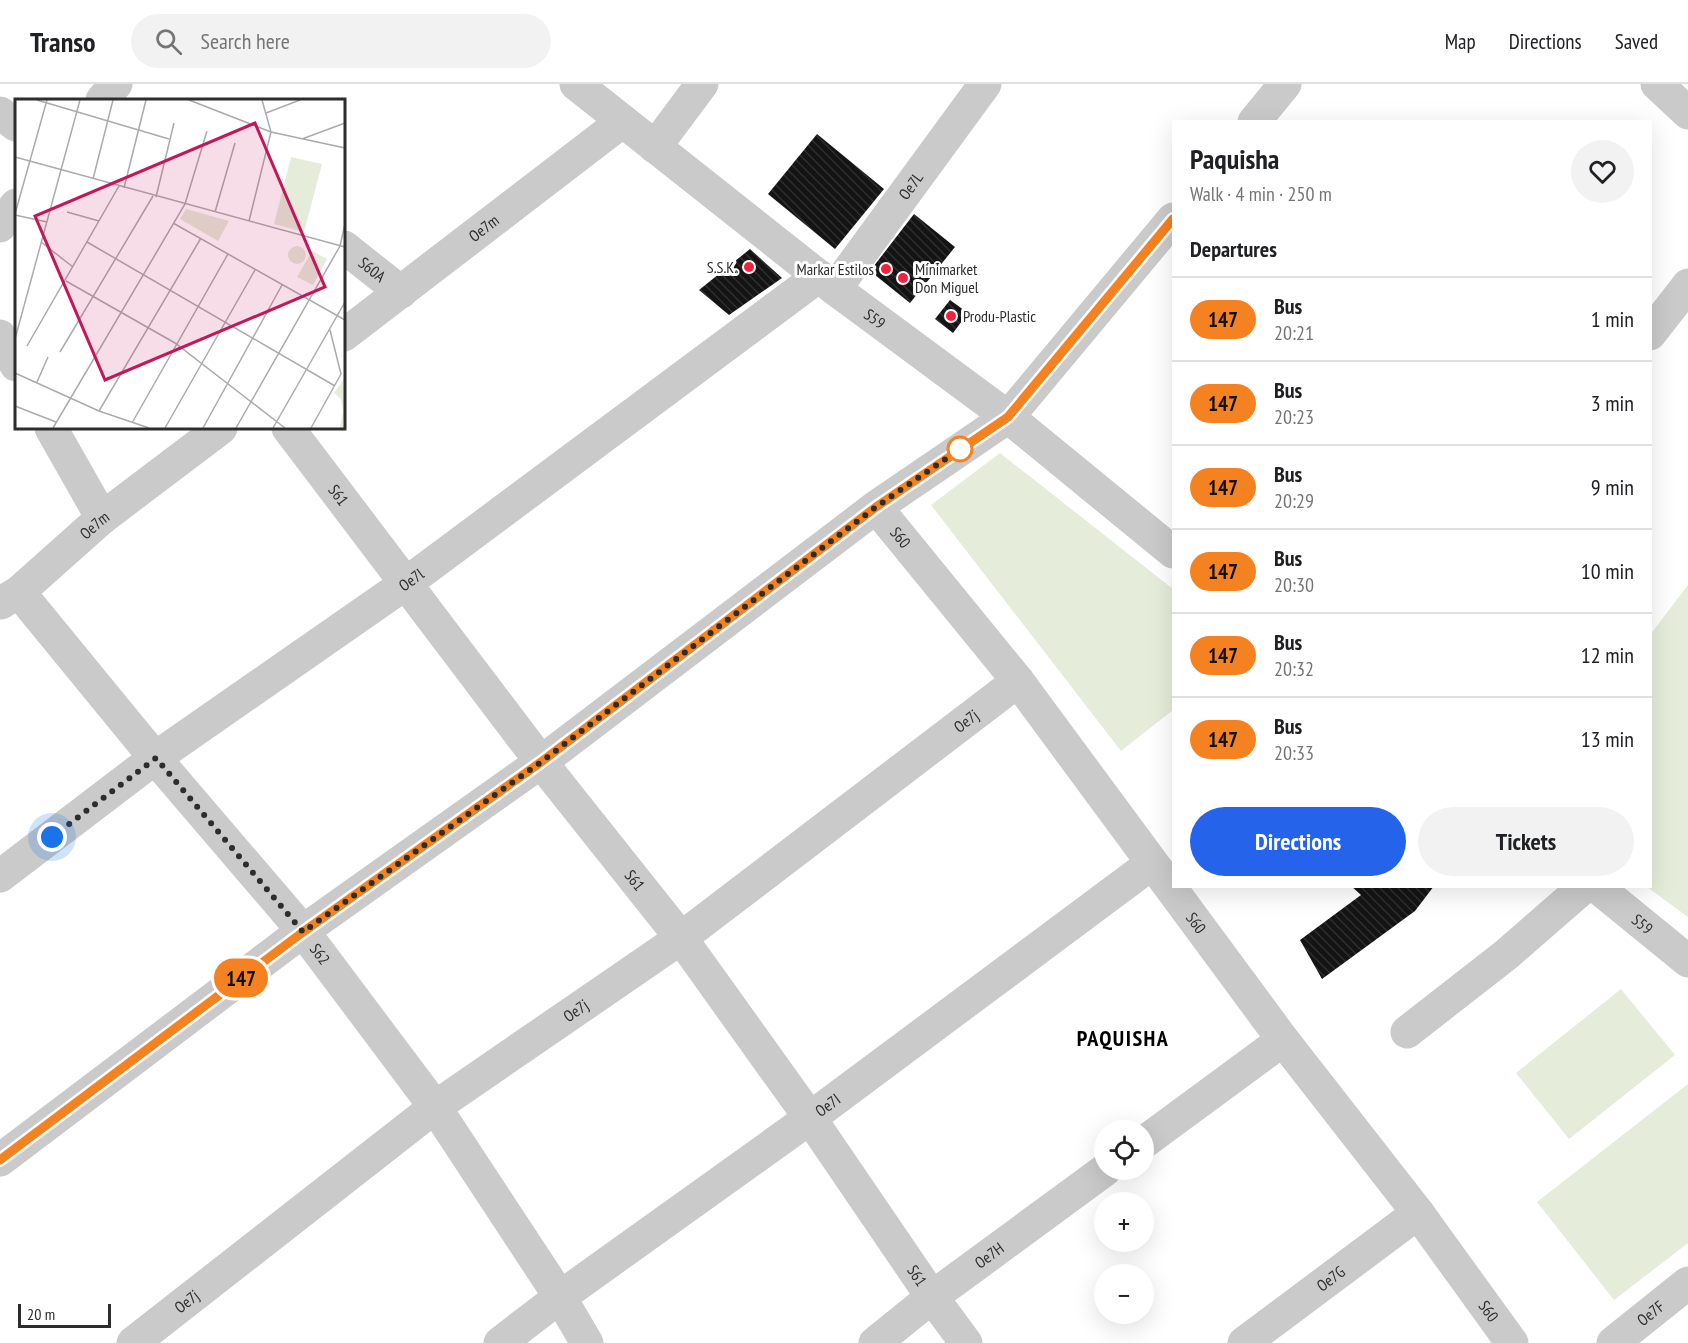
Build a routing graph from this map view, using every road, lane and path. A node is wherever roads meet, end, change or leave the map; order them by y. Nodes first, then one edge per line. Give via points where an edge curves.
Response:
1 (116, 84) edge
2 (576, 84) edge
3 (702, 84) edge
4 (985, 84) edge
5 (1285, 84) edge
6 (1657, 84) edge
7 (103, 99) edge
8 (0, 113) edge
9 (1688, 113) edge
10 (1256, 120) edge
11 (623, 121) junction
12 (15, 124) edge
13 (655, 147) junction
14 (15, 206) edge
15 (1172, 220) edge
16 (0, 226) edge
17 (345, 248) edge
18 (827, 283) junction
19 (1688, 285) edge
20 (401, 292) junction
21 (1652, 331) edge
22 (345, 334) edge
23 (0, 336) edge
24 (15, 363) edge
25 (1008, 417) junction
26 (52, 429) edge
27 (220, 429) edge
28 (289, 429) edge
29 (876, 507) junction
30 (102, 519) junction
31 (1172, 551) edge
32 (405, 584) junction
33 (9, 598) edge
34 (1018, 681) junction
35 (156, 758) junction
36 (541, 762) junction
37 (1151, 864) junction
38 (0, 876) edge
39 (1583, 888) edge
40 (1598, 888) edge
41 (303, 932) junction
42 (681, 938) junction
43 (1688, 961) edge
44 (1407, 1032) dead end
45 (1283, 1040) junction
46 (435, 1107) junction
47 (810, 1118) junction
48 (1154, 1135) edge
49 (0, 1160) edge
50 (1094, 1179) edge
51 (1418, 1213) junction
52 (1688, 1283) edge
53 (560, 1297) junction
54 (932, 1297) junction
55 (133, 1343) edge
56 (500, 1343) edge
57 (587, 1343) edge
58 (875, 1343) edge
59 (966, 1343) edge
60 (1244, 1343) edge
61 (1512, 1343) edge
62 (1613, 1343) edge

1 - 7 street
2 - 11 street, S59
3 - 13 street
4 - 18 street, Oe7L
5 - 10 street
6 - 9 street
8 - 12 street
11 - 13 street, S59
11 - 20 street, Oe7m
13 - 18 street, S59
14 - 16 street
15 - 25 street
17 - 20 street, S60A
18 - 25 street, S59
18 - 32 street, Oe7l
19 - 21 street
20 - 22 street, Oe7m
23 - 24 street
25 - 29 street
25 - 31 street, S59
26 - 30 street
27 - 30 street, Oe7m
28 - 32 street, S61
29 - 34 street, S60
29 - 36 street
30 - 33 street, Oe7m
32 - 35 street, Oe7l
32 - 36 street, S61
33 - 35 street, S62
34 - 37 street, S60
34 - 42 street, Oe7j
35 - 38 street, Oe7l
35 - 41 street, S62
36 - 41 street
36 - 42 street, S61
37 - 45 street, S60
37 - 47 street, Oe7I
39 - 44 street via 1507,954
40 - 43 street, S59
41 - 46 street, S62
41 - 49 street
42 - 46 street, Oe7j
42 - 47 street, S61
45 - 48 street
45 - 51 street, S60
46 - 53 street, S62
46 - 55 street, Oe7j
47 - 53 street, Oe7I
47 - 54 street, S61
50 - 54 street, Oe7H
51 - 60 street, Oe7G
51 - 61 street, S60
52 - 62 street, Oe7F
53 - 56 street, Oe7I
53 - 57 street, S62
54 - 58 street, Oe7H
54 - 59 street, S61

